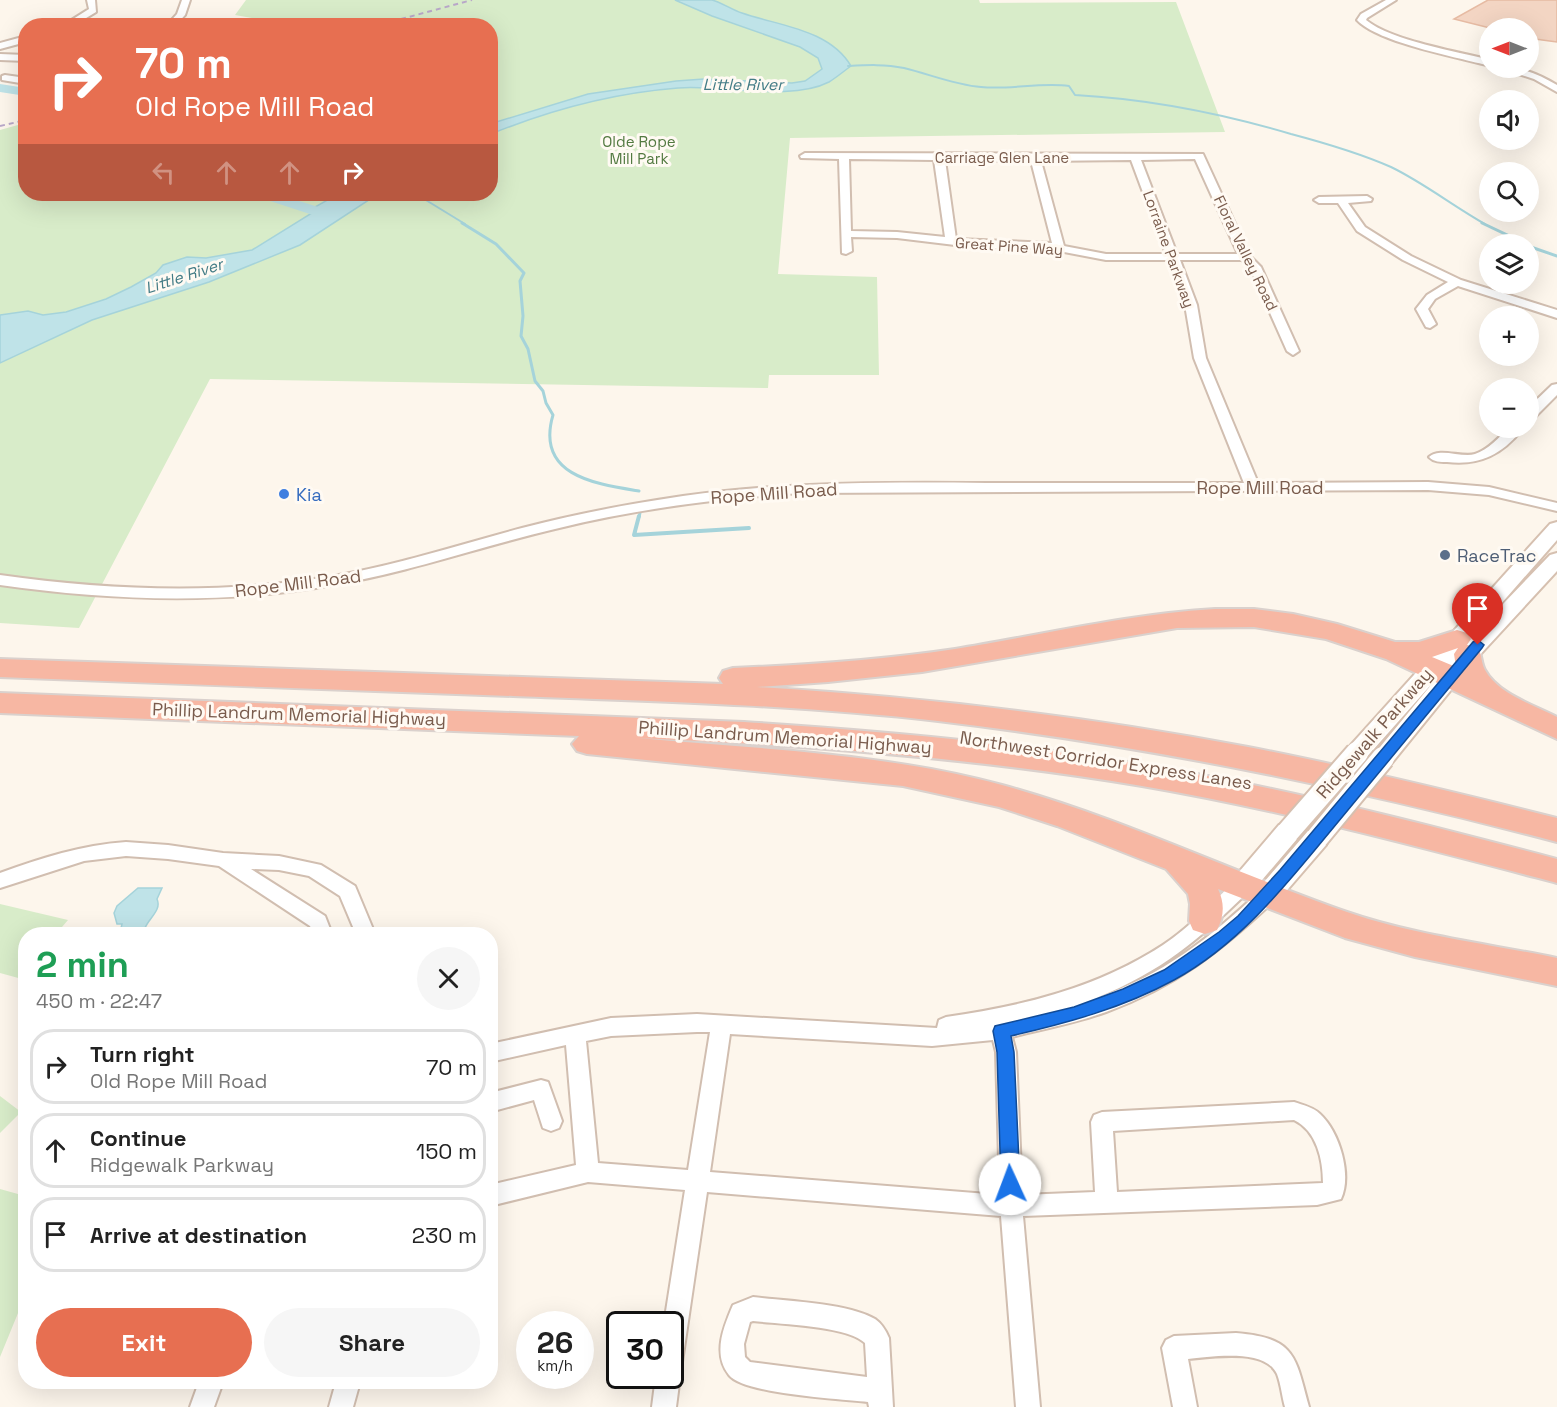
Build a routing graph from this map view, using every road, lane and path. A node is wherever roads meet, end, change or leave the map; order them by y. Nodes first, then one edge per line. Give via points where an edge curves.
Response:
1 (91, 0) edge
2 (186, 0) edge
3 (1392, 0) edge
4 (80, 18) edge
5 (178, 18) edge
6 (18, 41) edge
7 (0, 46) edge
8 (0, 57) edge
9 (18, 58) edge
10 (1479, 60) edge
11 (5, 78) dead end
12 (1539, 78) edge
13 (18, 80) edge
14 (1557, 89) edge
15 (805, 156) dead end
16 (1135, 156) junction
17 (1199, 156) joint
18 (844, 157) junction
19 (939, 158) junction
20 (1035, 158) junction
21 (1366, 199) dead end
22 (1319, 200) dead end
23 (1341, 200) junction
24 (846, 234) junction
25 (951, 242) junction
26 (1059, 247) junction
27 (846, 251) dead end
28 (1171, 257) junction
29 (1245, 257) junction
30 (1457, 282) junction
31 (1557, 314) edge
32 (1430, 324) dead end
33 (1293, 351) dead end
34 (1557, 388) edge
35 (1539, 405) edge
36 (1506, 438) edge
37 (1436, 457) dead end
38 (1253, 487) junction
39 (1557, 507) edge
40 (1557, 528) edge
41 (1557, 558) edge
42 (0, 580) edge
43 (1462, 646) junction
44 (1388, 649) junction
45 (0, 668) edge
46 (1440, 673) junction
47 (428, 683) junction
48 (0, 689) edge
49 (1493, 696) junction
50 (0, 703) edge
51 (365, 717) junction
52 (1557, 729) edge
53 (1557, 832) edge
54 (1557, 855) edge
55 (1171, 859) junction
56 (223, 860) junction
57 (1557, 871) edge
58 (0, 881) edge
59 (1254, 891) junction
60 (1205, 921) junction
61 (320, 927) edge
62 (362, 927) edge
63 (1557, 972) edge
64 (721, 1025) junction
65 (1000, 1025) junction
66 (575, 1034) junction
67 (498, 1043) edge
68 (533, 1043) junction
69 (498, 1051) edge
70 (498, 1100) edge
71 (551, 1121) dead end
72 (588, 1173) junction
73 (698, 1180) junction
74 (498, 1194) edge
75 (1107, 1203) junction
76 (1011, 1206) junction
77 (678, 1311) edge
78 (208, 1389) edge
79 (346, 1389) edge
80 (667, 1389) edge
81 (881, 1399) edge
82 (202, 1407) edge
83 (341, 1407) edge
84 (664, 1407) edge
85 (1028, 1407) edge
86 (1185, 1407) edge
87 (1297, 1407) edge

1 - 4 street via 93,10
2 - 5 street
3 - 10 street via 1364,16 1363,24
6 - 7 street
8 - 9 street
11 - 13 street
12 - 14 street
15 - 18 street, Carriage Glen Lane
16 - 17 street, Carriage Glen Lane
16 - 20 street, Carriage Glen Lane
16 - 28 street, Lorraine Parkway
17 - 29 street, Floral Valley Road
18 - 19 street, Carriage Glen Lane
18 - 24 street
19 - 20 street, Carriage Glen Lane
19 - 25 street
20 - 26 street
21 - 23 street
22 - 23 street
23 - 30 street via 1361,229 1407,258
24 - 25 street, Great Pine Way
24 - 27 street
25 - 26 street, Great Pine Way
26 - 28 street, Great Pine Way via 1106,256
28 - 29 street, Great Pine Way
28 - 38 street, Lorraine Parkway via 1191,305 1200,358
29 - 33 street, Floral Valley Road via 1255,267
30 - 31 street
30 - 32 street via 1431,297 1422,309
34 - 35 street
36 - 37 street via 1480,459
38 - 39 street, Rope Mill Road via 1449,487
38 - 42 street, Rope Mill Road via 794,488 671,501 604,513 405,566 270,590 96,593
40 - 43 main road, Ridgewalk Parkway
41 - 43 main road, Ridgewalk Parkway
43 - 44 highway via 1420,651
43 - 46 main road, Ridgewalk Parkway
43 - 49 highway via 1472,673
44 - 46 highway
44 - 47 highway via 1338,632 1293,623 1205,616 941,660 844,672
45 - 47 highway, Phillip Landrum Memorial Highway
46 - 49 highway
46 - 59 main road, Ridgewalk Parkway, bridge via 1357,753 1288,832
46 - 59 main road, Ridgewalk Parkway, bridge via 1383,758 1317,838
47 - 53 highway, Phillip Landrum Memorial Highway via 797,698 967,713 1256,758 1376,784
48 - 54 highway, Northwest Corridor Express Lanes via 696,715 913,730 1087,754 1281,788
49 - 52 highway
50 - 51 highway, Phillip Landrum Memorial Highway
51 - 55 highway via 519,738 903,775 1035,806
51 - 57 highway, Phillip Landrum Memorial Highway via 744,732 981,752 1213,788 1394,828
55 - 59 highway
55 - 60 highway via 1204,890 1208,911
56 - 58 street via 173,852 111,850 44,864
56 - 61 street via 318,921
56 - 62 street via 279,863 314,870 348,891
59 - 60 street
59 - 63 highway via 1378,934
59 - 65 street via 1225,936 1170,975 1102,1005
60 - 65 street via 1163,954 1107,985
64 - 65 street via 894,1033
64 - 66 street via 611,1027
64 - 73 street
65 - 76 street via 1006,1052
66 - 68 street
66 - 72 street
67 - 68 street
68 - 69 street
70 - 71 street via 541,1089
72 - 73 street
72 - 74 street
73 - 76 street
73 - 77 street
75 - 75 street via 1317,1195 1333,1192 1337,1182 1320,1129 1294,1111 1102,1122
75 - 76 street
76 - 85 street
78 - 82 street
79 - 83 street
80 - 84 street
81 - 81 street via 877,1338 867,1328 843,1320 753,1309 741,1313 734,1334 733,1358 742,1371
86 - 87 street via 1174,1348 1257,1346 1274,1351 1286,1364

